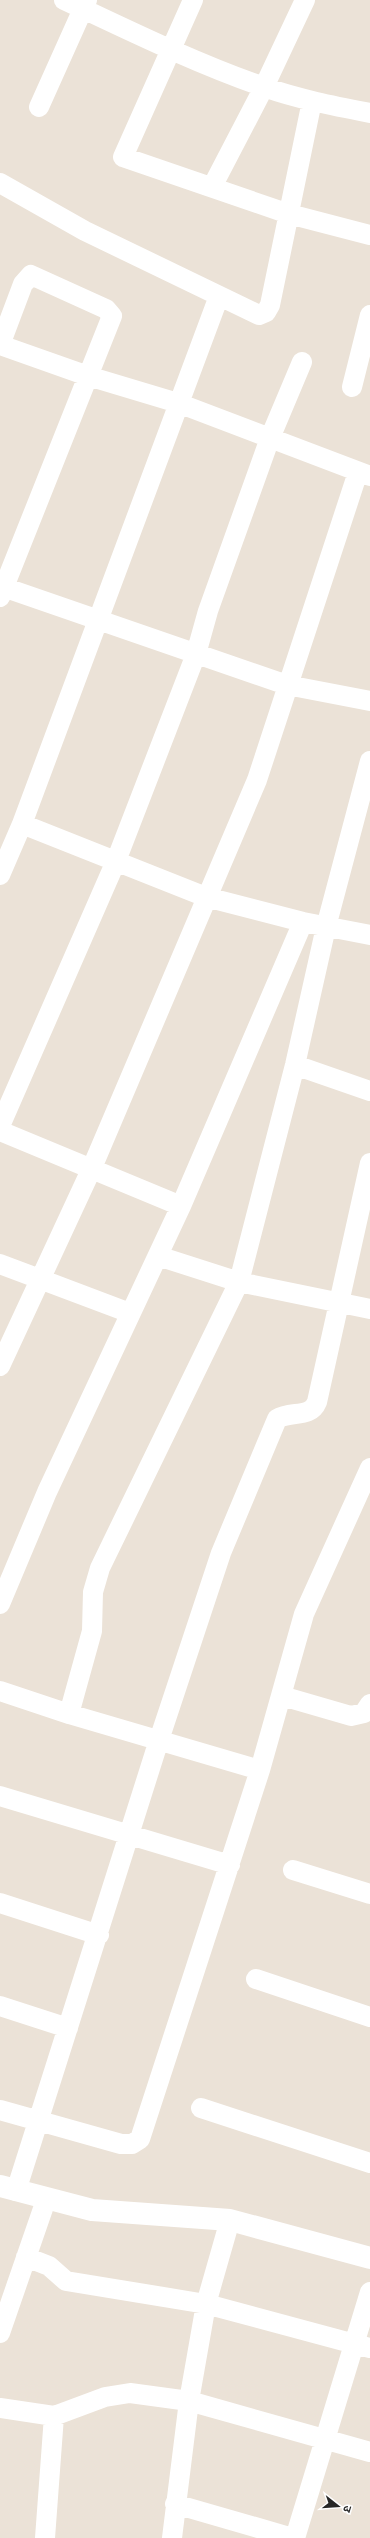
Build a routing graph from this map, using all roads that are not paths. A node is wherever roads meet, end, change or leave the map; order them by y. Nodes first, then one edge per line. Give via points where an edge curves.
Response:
1 (64, 0) edge
2 (193, 0) edge
3 (305, 0) edge
4 (85, 4) edge
5 (170, 50) junction
6 (264, 87) junction
7 (312, 102) junction
8 (39, 107) dead end
9 (370, 113) edge
10 (0, 183) edge
11 (212, 187) junction
12 (289, 214) junction
13 (370, 236) edge
14 (219, 296) junction
15 (370, 315) edge
16 (0, 345) edge
17 (366, 355) edge
18 (302, 362) dead end
19 (88, 376) junction
20 (352, 387) dead end
21 (178, 403) junction
22 (270, 438) junction
23 (364, 474) edge
24 (1, 590) edge
25 (98, 620) junction
26 (196, 654) junction
27 (287, 685) junction
28 (370, 701) edge
29 (370, 761) edge
30 (22, 824) junction
31 (116, 861) junction
32 (0, 875) edge
33 (206, 897) junction
34 (303, 922) junction
35 (326, 927) junction
36 (370, 935) edge
37 (295, 1065) junction
38 (370, 1090) edge
39 (0, 1126) edge
40 (0, 1131) edge
41 (370, 1163) edge
42 (91, 1170) junction
43 (181, 1206) junction
44 (158, 1256) junction
45 (0, 1264) edge
46 (40, 1281) junction
47 (240, 1282) junction
48 (339, 1300) junction
49 (370, 1309) edge
50 (130, 1313) junction
51 (0, 1366) edge
52 (370, 1468) edge
53 (0, 1604) edge
54 (0, 1691) edge
55 (282, 1696) junction
56 (370, 1704) edge
57 (69, 1714) junction
58 (159, 1740) junction
59 (260, 1770) junction
60 (0, 1796) edge
61 (128, 1835) junction
62 (230, 1865) junction
63 (293, 1870) dead end
64 (370, 1894) edge
65 (0, 1903) edge
66 (99, 1935) junction
67 (256, 1979) dead end
68 (0, 2006) edge
69 (370, 2017) edge
70 (68, 2028) junction
71 (201, 2108) dead end
72 (0, 2110) edge
73 (39, 2121) junction
74 (370, 2163) edge
75 (8, 2189) edge
76 (46, 2200) junction
77 (230, 2220) junction
78 (26, 2257) junction
79 (370, 2258) edge
80 (370, 2292) edge
81 (6, 2296) edge
82 (206, 2304) junction
83 (0, 2332) edge
84 (363, 2346) edge
85 (189, 2401) junction
86 (0, 2408) edge
87 (54, 2416) junction
88 (326, 2439) junction
89 (370, 2452) edge
90 (176, 2504) junction
91 (45, 2538) edge
92 (172, 2538) edge
93 (294, 2538) edge

1 - 4 street
2 - 5 street
3 - 6 street
4 - 5 street
4 - 8 street
5 - 6 street
5 - 11 street via 123,157
6 - 7 street
6 - 11 street
7 - 9 street
7 - 12 street
10 - 14 street via 85,231
11 - 12 street
12 - 13 street
12 - 14 street via 270,306 266,312 259,315
14 - 21 street
15 - 17 street
16 - 19 street
16 - 19 street via 23,284 31,275 37,276 106,309 112,316
17 - 20 street
18 - 22 street
19 - 21 street
19 - 24 street
21 - 22 street
21 - 25 street
22 - 23 street
22 - 26 street via 208,611
23 - 27 street
24 - 25 street
25 - 26 street
25 - 30 street
26 - 27 street
26 - 31 street
27 - 28 street
27 - 33 street via 257,780
29 - 35 street
30 - 31 street
30 - 32 street
31 - 33 street
31 - 39 street
33 - 34 street
33 - 42 street
34 - 35 street
34 - 43 street
35 - 36 street
35 - 37 street
37 - 38 street
37 - 47 street
40 - 42 street
41 - 48 street
42 - 43 street
42 - 46 street
43 - 44 street
44 - 47 street
44 - 50 street
45 - 46 street
46 - 50 street
46 - 51 street
47 - 48 street
47 - 57 street via 100,1568 93,1592 92,1632
48 - 49 street
48 - 58 street via 315,1408 308,1413 285,1414 277,1419 221,1553
50 - 53 street
52 - 55 street via 311,1596
54 - 57 street
55 - 56 street via 351,1716 364,1713
55 - 59 street
57 - 58 street
58 - 59 street
58 - 61 street
59 - 62 street
60 - 61 street
61 - 62 street
61 - 66 street
62 - 73 street via 140,2139 132,2144 121,2144
63 - 64 street
65 - 66 street
66 - 70 street
67 - 69 street
68 - 70 street
70 - 73 street
71 - 74 street
72 - 73 street
73 - 75 street
75 - 76 main road
76 - 77 main road via 92,2210
76 - 78 street
77 - 79 main road
77 - 82 street
78 - 81 street
78 - 82 street via 49,2266 66,2281
80 - 84 street
81 - 83 street
82 - 84 street
82 - 85 street
84 - 88 street
85 - 87 street via 130,2393 115,2395
85 - 88 street
85 - 90 street
86 - 87 street
87 - 91 street
88 - 89 street
88 - 93 street
90 - 92 street
90 - 93 street

